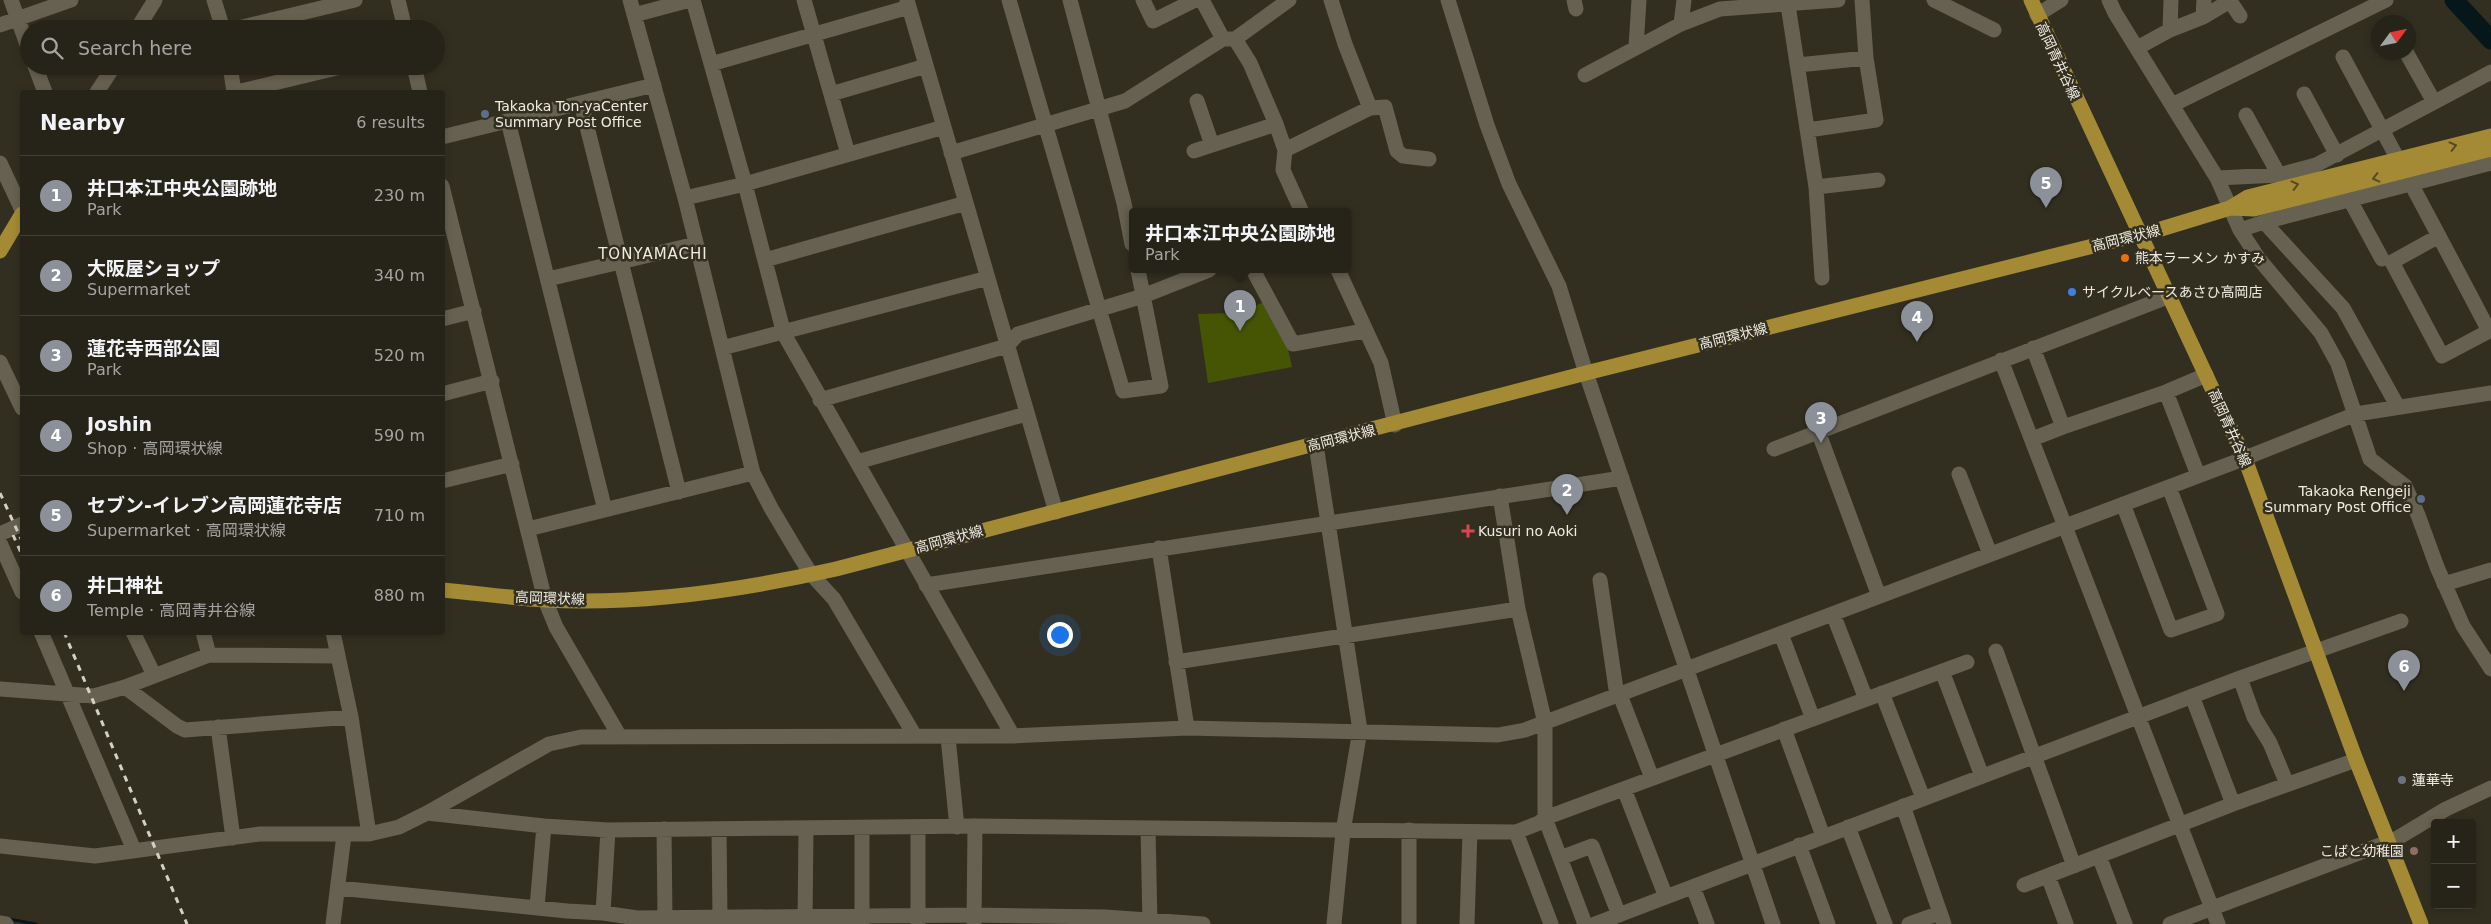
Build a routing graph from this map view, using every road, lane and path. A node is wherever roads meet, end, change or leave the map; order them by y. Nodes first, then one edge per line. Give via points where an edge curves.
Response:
1 (10, 0) edge
2 (71, 0) edge
3 (155, 0) edge
4 (214, 0) edge
5 (355, 0) edge
6 (398, 0) edge
7 (691, 0) edge
8 (804, 0) edge
9 (1009, 0) edge
10 (1070, 0) edge
11 (1143, 0) edge
12 (1195, 0) edge
13 (1202, 0) edge
14 (1289, 0) edge
15 (1331, 0) edge
16 (1448, 0) edge
17 (1639, 0) edge
18 (1684, 0) edge
19 (1838, 0) edge
20 (1862, 0) edge
21 (1934, 0) edge
22 (2031, 0) edge
23 (2061, 0) edge
24 (2109, 0) edge
25 (2171, 0) edge
26 (2204, 0) edge
27 (2386, 0) edge
28 (908, 3) edge
29 (1788, 5) junction
30 (632, 7) edge
31 (2037, 15) junction
32 (2240, 16) dead end
33 (2204, 18) junction
34 (18, 20) junction
35 (143, 20) edge
36 (220, 20) edge
37 (272, 20) edge
38 (403, 20) edge
39 (1682, 24) junction
40 (20, 25) edge
41 (0, 26) edge
42 (1994, 30) dead end
43 (2170, 30) junction
44 (814, 34) junction
45 (1229, 39) junction
46 (1636, 47) junction
47 (2137, 48) junction
48 (2343, 57) dead end
49 (1866, 58) junction
50 (2410, 60) edge
51 (711, 64) junction
52 (1798, 65) junction
53 (926, 66) junction
54 (2491, 72) edge
55 (38, 75) edge
56 (108, 75) edge
57 (232, 75) edge
58 (307, 75) edge
59 (416, 75) edge
60 (1585, 75) dead end
61 (654, 85) junction
62 (44, 90) edge
63 (98, 90) edge
64 (236, 90) edge
65 (244, 90) edge
66 (420, 90) edge
67 (831, 94) junction
68 (2304, 94) dead end
69 (1197, 101) dead end
70 (2434, 102) junction
71 (581, 103) junction
72 (2172, 105) junction
73 (1100, 108) junction
74 (1370, 108) junction
75 (2246, 115) dead end
76 (508, 121) junction
77 (1045, 124) junction
78 (1276, 124) junction
79 (944, 127) junction
80 (1808, 130) junction
81 (2383, 130) junction
82 (445, 136) edge
83 (2491, 136) edge
84 (1212, 145) junction
85 (2491, 149) edge
86 (1285, 150) junction
87 (1194, 151) dead end
88 (951, 153) junction
89 (848, 154) junction
90 (2337, 155) junction
91 (1429, 159) dead end
92 (0, 163) edge
93 (2491, 163) edge
94 (2280, 175) junction
95 (2217, 178) junction
96 (1878, 180) dead end
97 (745, 184) junction
98 (2411, 184) junction
99 (1816, 187) junction
100 (685, 198) junction
101 (2350, 200) junction
102 (966, 203) junction
103 (2251, 203) junction
104 (20, 206) edge
105 (1300, 208) edge
106 (2230, 208) junction
107 (445, 209) edge
108 (20, 217) edge
109 (2264, 222) junction
110 (1129, 229) edge
111 (2240, 230) junction
112 (2138, 235) junction
113 (2439, 236) junction
114 (449, 240) edge
115 (696, 244) junction
116 (0, 251) edge
117 (765, 260) junction
118 (2382, 260) dead end
119 (621, 261) junction
120 (1139, 273) edge
121 (1201, 273) edge
122 (1255, 273) edge
123 (1339, 273) edge
124 (988, 278) junction
125 (1822, 278) dead end
126 (548, 279) junction
127 (1143, 296) junction
128 (2170, 296) junction
129 (1098, 308) junction
130 (474, 312) junction
131 (445, 318) edge
132 (1364, 331) junction
133 (784, 334) junction
134 (1007, 346) junction
135 (722, 348) junction
136 (2033, 348) junction
137 (2002, 360) junction
138 (0, 362) edge
139 (1586, 374) junction
140 (2206, 375) junction
141 (492, 381) junction
142 (2166, 392) junction
143 (445, 393) edge
144 (2491, 393) edge
145 (820, 400) junction
146 (20, 404) edge
147 (2398, 407) junction
148 (1026, 414) junction
149 (2356, 414) junction
150 (1396, 425) junction
151 (2063, 427) junction
152 (1818, 431) junction
153 (2032, 439) junction
154 (1316, 445) junction
155 (1774, 449) dead end
156 (2245, 459) junction
157 (857, 462) junction
158 (512, 464) junction
159 (753, 474) junction
160 (1959, 474) dead end
161 (2198, 475) junction
162 (1622, 478) junction
163 (445, 480) edge
164 (2168, 487) junction
165 (678, 492) junction
166 (1500, 496) junction
167 (2123, 504) junction
168 (605, 510) junction
169 (1056, 512) junction
170 (1329, 523) junction
171 (20, 525) edge
172 (2064, 526) junction
173 (528, 530) junction
174 (0, 534) edge
175 (0, 543) edge
176 (1159, 548) junction
177 (906, 551) junction
178 (1990, 554) junction
179 (2491, 570) edge
180 (811, 574) junction
181 (1600, 580) dead end
182 (2444, 584) junction
183 (926, 585) junction
184 (20, 588) edge
185 (445, 590) edge
186 (1878, 596) junction
187 (545, 600) junction
188 (1518, 609) junction
189 (1833, 614) junction
190 (2401, 621) dead end
191 (1781, 634) junction
192 (42, 635) edge
193 (134, 635) edge
194 (204, 635) edge
195 (334, 635) edge
196 (1344, 635) junction
197 (2315, 650) junction
198 (1996, 651) dead end
199 (209, 655) junction
200 (337, 656) junction
201 (1176, 662) junction
202 (1967, 662) dead end
203 (2491, 669) edge
204 (1687, 670) junction
205 (1942, 671) junction
206 (154, 675) junction
207 (2240, 678) junction
208 (126, 687) junction
209 (0, 689) edge
210 (1882, 693) junction
211 (70, 695) junction
212 (1619, 695) junction
213 (2192, 696) junction
214 (1866, 699) junction
215 (351, 717) junction
216 (2138, 717) junction
217 (1812, 719) junction
218 (1545, 723) junction
219 (218, 727) junction
220 (1187, 728) junction
221 (1784, 729) junction
222 (1360, 730) junction
223 (915, 736) junction
224 (1013, 736) junction
225 (620, 737) junction
226 (948, 737) junction
227 (1717, 754) junction
228 (2035, 756) junction
229 (2356, 760) junction
230 (1982, 776) junction
231 (1652, 778) junction
232 (2287, 784) junction
233 (2491, 788) edge
234 (1624, 789) junction
235 (1923, 798) junction
236 (2233, 804) junction
237 (1902, 806) junction
238 (427, 813) junction
239 (1545, 818) junction
240 (2180, 825) junction
241 (544, 826) junction
242 (975, 826) junction
243 (957, 827) junction
244 (1848, 827) junction
245 (862, 828) junction
246 (918, 828) junction
247 (1148, 828) junction
248 (664, 829) junction
249 (719, 829) junction
250 (806, 829) junction
251 (608, 830) junction
252 (1409, 830) junction
253 (1343, 832) junction
254 (1470, 832) junction
255 (1516, 832) junction
256 (369, 834) junction
257 (344, 835) junction
258 (1823, 836) junction
259 (233, 838) junction
260 (2388, 842) junction
261 (1799, 845) junction
262 (0, 846) edge
263 (134, 850) junction
264 (2099, 856) junction
265 (1560, 858) junction
266 (1752, 864) junction
267 (2074, 866) junction
268 (2048, 876) junction
269 (2024, 885) dead end
270 (1693, 887) junction
271 (338, 888) junction
272 (1666, 898) junction
273 (537, 908) junction
274 (2212, 908) junction
275 (603, 913) junction
276 (1619, 915) junction
277 (720, 917) junction
278 (567, 918) edge
279 (665, 918) junction
280 (1942, 918) edge
281 (805, 920) edge
282 (862, 920) edge
283 (974, 920) edge
284 (698, 921) edge
285 (918, 921) edge
286 (1150, 922) edge
287 (0, 923) edge
288 (6, 924) edge
289 (333, 924) edge
290 (1203, 924) edge
291 (1334, 924) edge
292 (1409, 924) edge
293 (1467, 924) edge
294 (1551, 924) edge
295 (1585, 924) edge
296 (1595, 924) edge
297 (1707, 924) edge
298 (1773, 924) edge
299 (1828, 924) edge
300 (1885, 924) edge
301 (1909, 924) edge
302 (2066, 924) edge
303 (2126, 924) edge
304 (2170, 924) edge
305 (2218, 924) edge
306 (2421, 924) edge

1 - 34 street
2 - 34 street
3 - 35 street
4 - 36 street
5 - 37 street
6 - 38 street
7 - 30 street
7 - 51 street
8 - 44 street
9 - 77 street
10 - 73 street
11 - 12 street via 1154,21
13 - 45 street
14 - 45 street
15 - 74 street
16 - 139 street via 1487,125 1509,184 1559,286
17 - 46 street
18 - 39 street
19 - 29 street
20 - 49 street
21 - 42 street
22 - 31 main road, 高岡青井谷線
23 - 31 street
24 - 47 street
25 - 43 street
26 - 33 street
27 - 72 street
28 - 44 street
28 - 53 street
29 - 39 street via 1720,9
29 - 52 street
30 - 61 street
31 - 112 main road, 高岡青井谷線
32 - 33 street via 2230,1
33 - 43 street
34 - 40 street
34 - 41 street
39 - 46 street
43 - 47 street
44 - 51 street
44 - 67 street
45 - 73 street via 1125,101
45 - 78 street via 1250,62
46 - 60 street
47 - 72 street
48 - 81 street
49 - 52 street
49 - 80 street via 1876,120
50 - 70 street
51 - 97 street
52 - 80 street
53 - 67 street
53 - 79 street
54 - 70 street
55 - 62 street
56 - 63 street
57 - 64 street
58 - 65 street
59 - 66 street
61 - 71 street
61 - 100 street
67 - 89 street
68 - 90 street
69 - 84 street
70 - 81 street
71 - 76 street
71 - 119 street
72 - 95 street
73 - 77 street
73 - 110 street
74 - 86 street
74 - 91 street via 1385,107 1397,151 1404,156
75 - 94 street
76 - 82 street
76 - 126 street
77 - 88 street
77 - 129 street
78 - 84 street
78 - 86 street
79 - 88 street
79 - 89 street
80 - 99 street
81 - 90 street
81 - 98 street
103 -> 83 main road, 高岡環状線
84 - 87 street
85 -> 103 main road, 高岡環状線
86 - 105 street via 1283,170
88 - 102 street
89 - 97 street
90 - 94 street
92 - 104 street
93 - 98 street
94 - 95 street
95 - 106 street
96 - 99 street
97 - 100 street
97 - 117 street
98 - 101 street
98 - 113 street
99 - 125 street
100 - 115 street
101 - 109 street
101 - 118 street
102 - 117 street
102 - 124 street
103 - 106 main road, 高岡環状線
106 - 111 street
106 - 112 main road, 高岡環状線
107 - 114 street
108 - 116 main road
109 - 111 street
109 - 147 street via 2343,308
111 - 149 street via 2259,259 2321,333 2338,364
112 - 128 main road, 高岡青井谷線
112 - 139 main road, 高岡環状線
113 - 113 street via 2490,331 2442,356 2392,262
114 - 130 street
115 - 119 street
115 - 135 street
117 - 133 street
119 - 126 street
119 - 165 street
120 - 127 street
121 - 127 street
122 - 132 street via 1293,344
123 - 132 street
124 - 133 street
124 - 134 street
126 - 168 street
127 - 129 street
127 - 129 street via 1161,386 1123,391
128 - 136 street
128 - 140 main road, 高岡青井谷線
129 - 134 street via 1018,334
130 - 131 street
130 - 141 street
132 - 150 street via 1381,363
133 - 135 street
133 - 145 street
134 - 145 street
134 - 148 street
135 - 159 street
136 - 137 street
136 - 151 street
137 - 152 street
137 - 153 street
138 - 146 street
139 - 150 main road, 高岡環状線
139 - 162 street
140 - 142 street
140 - 156 main road, 高岡青井谷線
141 - 143 street
141 - 158 street
142 - 151 street
142 - 161 street
144 - 147 street
145 - 157 street
147 - 149 street
148 - 157 street
148 - 169 street
149 - 156 street
149 - 182 street via 2370,459 2404,486
150 - 154 main road, 高岡環状線
151 - 153 street
152 - 155 street
152 - 186 street
153 - 172 street
154 - 169 main road, 高岡環状線
154 - 170 street
156 - 161 street
156 - 197 main road, 高岡青井谷線
157 - 177 street
158 - 163 street
158 - 173 street
159 - 165 street
159 - 180 street
160 - 178 street
161 - 164 street
162 - 166 street
162 - 204 street
164 - 167 street
164 - 167 street via 2217,614 2171,630
165 - 168 street
166 - 170 street
166 - 188 street
167 - 172 street
168 - 173 street
169 - 177 main road, 高岡環状線
170 - 176 street
170 - 196 street
171 - 174 street
172 - 178 street
172 - 216 street
173 - 187 street
175 - 184 street
176 - 183 street
176 - 201 street
177 - 180 main road, 高岡環状線
177 - 183 street
178 - 186 street
179 - 182 street
180 - 187 main road, 高岡環状線 via 741,588 628,599
180 - 223 street via 834,599
181 - 212 street
182 - 203 street via 2464,626
183 - 224 street
185 - 187 main road, 高岡環状線
186 - 189 street
187 - 225 street via 556,627
188 - 196 street
188 - 218 street
189 - 191 street
189 - 214 street
190 - 197 street
191 - 204 street
191 - 217 street
192 - 211 street
193 - 206 street
194 - 199 street
195 - 200 street
196 - 201 street
196 - 222 street
197 - 207 street
197 - 229 main road, 高岡青井谷線
198 - 228 street
199 - 200 street
199 - 206 street
200 - 215 street
201 - 220 street
202 - 205 street
204 - 212 street
204 - 227 street
205 - 210 street
205 - 230 street
206 - 208 street
207 - 213 street
207 - 232 street via 2254,717 2270,743
208 - 211 street via 94,696
208 - 219 street via 185,730
209 - 211 street
210 - 214 street
210 - 235 street
211 - 263 street
212 - 218 street
212 - 231 street
213 - 216 street
213 - 236 street
214 - 217 street
215 - 219 street
215 - 256 street
216 - 228 street
216 - 240 street
217 - 221 street
218 - 222 street via 1498,735
218 - 239 street
219 - 259 street
220 - 222 street
220 - 224 street
221 - 227 street
221 - 258 street
222 - 253 street
223 - 225 street
223 - 226 street
224 - 226 street
225 - 238 street via 581,738 549,744
226 - 243 street
227 - 231 street
227 - 266 street
228 - 230 street
228 - 267 street
229 - 232 street
229 - 260 main road, 高岡青井谷線
230 - 235 street
231 - 234 street
232 - 236 street
233 - 260 street
234 - 239 street
234 - 272 street
235 - 237 street
236 - 240 street
237 - 244 street
237 - 280 street
238 - 241 street
238 - 256 street via 398,827
239 - 255 street
239 - 265 street
240 - 264 street
240 - 274 street
241 - 251 street
241 - 273 street
242 - 243 street
242 - 247 street
242 - 283 street
243 - 246 street
244 - 258 street
244 - 300 street
245 - 246 street
245 - 250 street
245 - 282 street
246 - 285 street
247 - 253 street
247 - 286 street
248 - 249 street
248 - 251 street
248 - 279 street
249 - 250 street
249 - 277 street
250 - 281 street
251 - 275 street
252 - 253 street
252 - 254 street
252 - 292 street
253 - 291 street
254 - 255 street
254 - 293 street
255 - 294 street
256 - 257 street
257 - 259 street via 260,834
257 - 271 street
258 - 261 street
259 - 263 street
260 - 274 street
260 - 306 main road, 高岡青井谷線
261 - 266 street
261 - 299 street
262 - 263 street via 95,856
264 - 267 street
264 - 303 street
265 - 276 street via 1592,846
265 - 295 street
266 - 270 street
266 - 298 street
267 - 268 street
268 - 269 street
268 - 302 street
270 - 272 street
270 - 297 street
271 - 273 street
271 - 289 street
272 - 276 street
273 - 278 street
274 - 304 street
274 - 305 street
275 - 278 street
275 - 279 street
276 - 296 street
277 - 281 street
277 - 284 street
279 - 284 street
280 - 301 street
281 - 282 street
282 - 285 street
283 - 285 street
283 - 286 street via 1105,917
286 - 290 street
287 - 288 street

